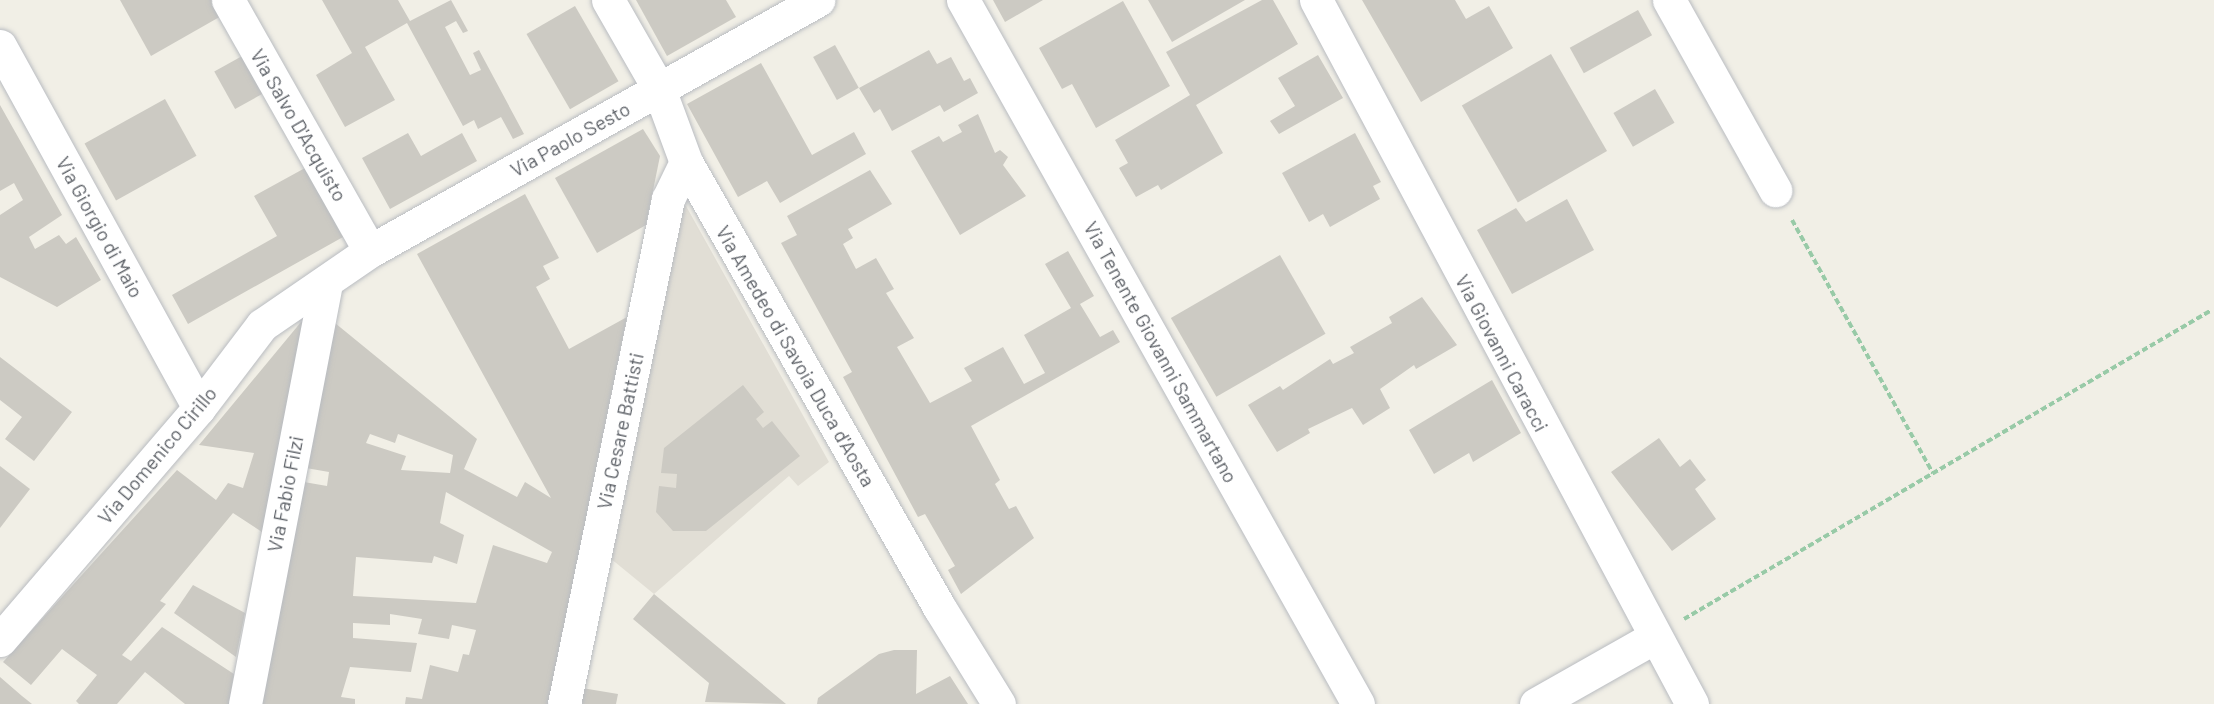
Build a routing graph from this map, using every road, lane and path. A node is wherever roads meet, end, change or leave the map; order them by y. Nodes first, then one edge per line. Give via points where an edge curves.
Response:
1 (228, 0) edge
2 (608, 0) edge
3 (818, 0) edge
4 (963, 0) edge
5 (1316, 0) edge
6 (1669, 0) edge
7 (0, 46) edge
8 (659, 89) junction
9 (686, 162) junction
10 (1775, 190) joint
11 (370, 251) junction
12 (326, 284) junction
13 (2210, 311) dead end
14 (200, 408) junction
15 (1933, 473) junction
16 (1665, 631) junction
17 (0, 640) edge
18 (245, 704) edge
19 (564, 704) edge
20 (999, 704) edge
21 (1358, 704) edge
22 (1536, 704) edge
23 (1692, 704) edge

1 - 11 street, Via Salvo D'Acquisto
2 - 8 street, Via Amedeo di Savoia Duca d'Aosta
3 - 8 street, Via Paolo Sesto
4 - 21 street, Via Tenente Giovanni Sammartano
5 - 16 street, Via Giovanni Caracci
6 - 10 street
7 - 14 street, Via Giorgio di Maio
8 - 9 street, Via Amedeo di Savoia Duca d'Aosta
8 - 11 street, Via Paolo Sesto
9 - 19 street, Via Cesare Battisti via 668,199
9 - 20 street, Via Amedeo di Savoia Duca d'Aosta via 939,607
10 - 15 path
11 - 12 street, Via Paolo Sesto
12 - 14 street, Via Domenico Cirillo via 262,325
12 - 18 street, Via Fabio Filzi
13 - 15 path
14 - 17 street, Via Domenico Cirillo
15 - 16 path
16 - 22 street
16 - 23 street, Via Giovanni Caracci

